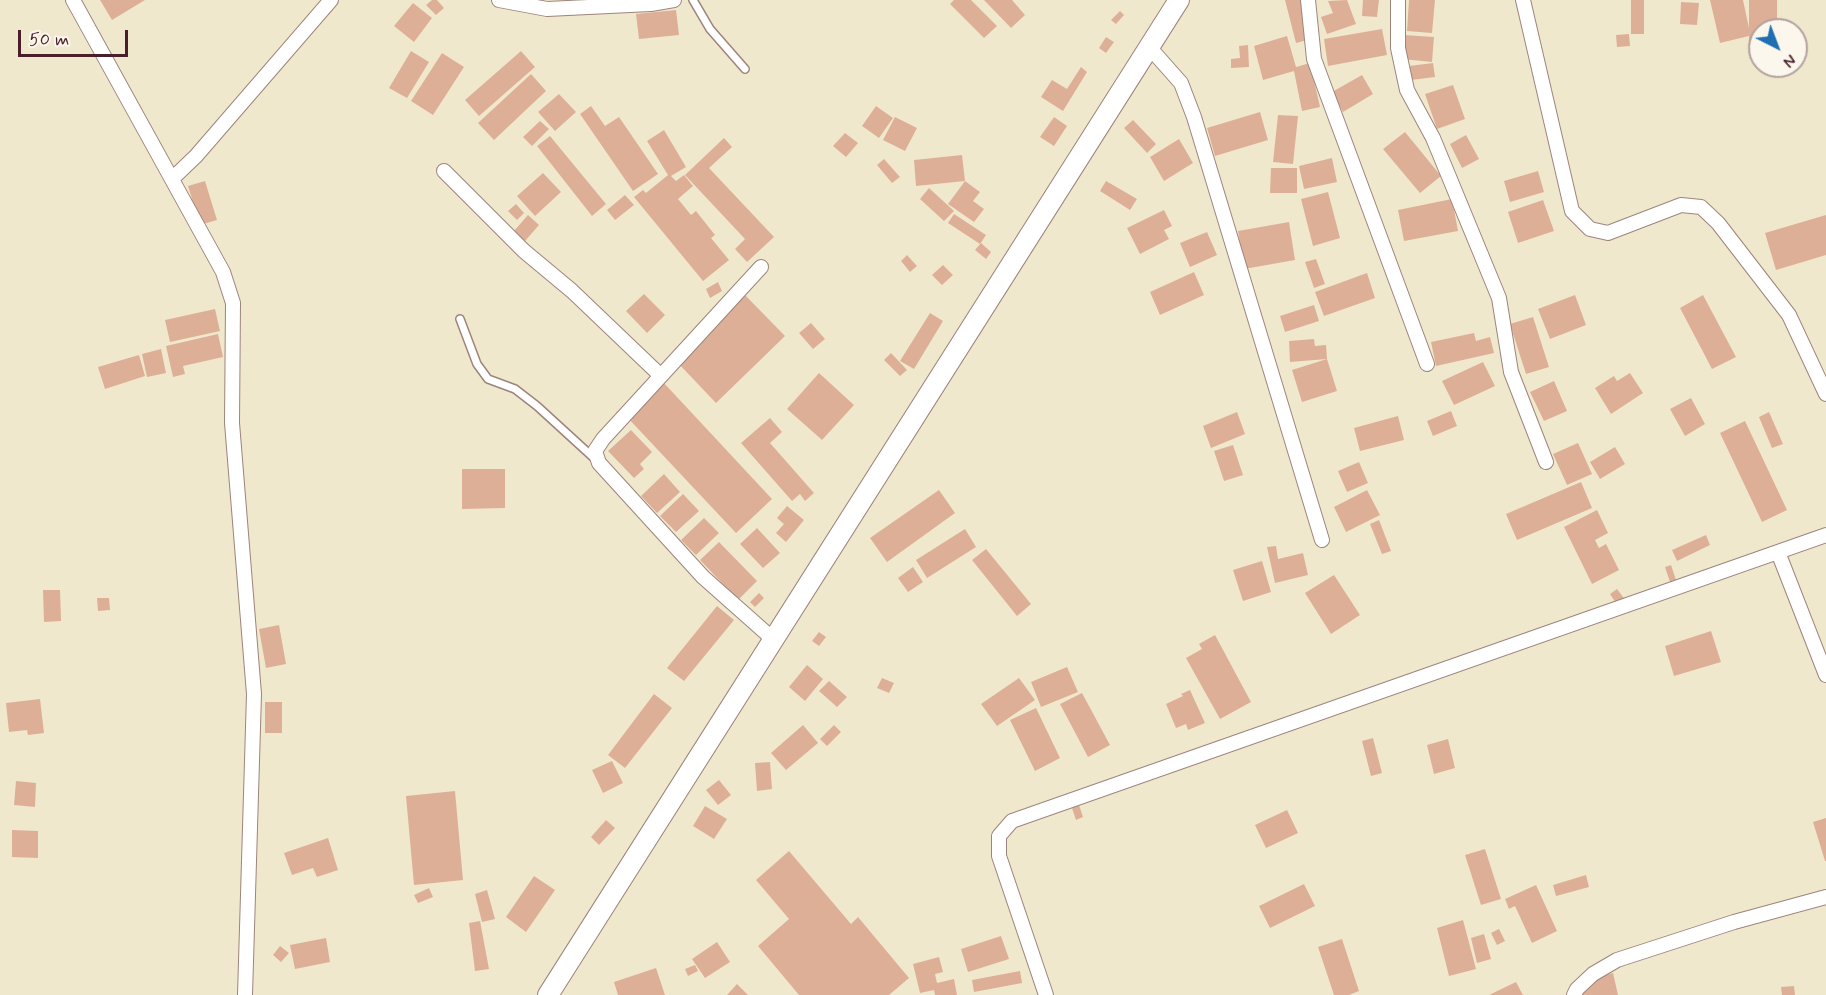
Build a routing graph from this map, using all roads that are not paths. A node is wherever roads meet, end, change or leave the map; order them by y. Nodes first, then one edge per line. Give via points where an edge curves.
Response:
1 (73, 0) edge
2 (331, 0) edge
3 (500, 0) edge
4 (675, 0) edge
5 (693, 0) edge
6 (1179, 0) edge
7 (1308, 0) edge
8 (1398, 0) edge
9 (1522, 0) edge
10 (1150, 48) junction
11 (745, 69) dead end
12 (444, 171) dead end
13 (172, 179) junction
14 (761, 267) dead end
15 (460, 319) dead end
16 (1427, 363) dead end
17 (660, 376) junction
18 (1826, 394) edge
19 (1546, 462) dead end
20 (599, 463) junction
21 (1826, 535) edge
22 (1322, 540) dead end
23 (1778, 552) junction
24 (774, 640) junction
25 (1826, 675) edge
26 (1826, 897) edge
27 (245, 995) edge
28 (549, 995) edge
29 (1046, 995) edge
30 (1574, 995) edge

1 - 13 street
2 - 13 street
3 - 4 street via 547,9
5 - 11 lane via 710,30
6 - 10 main road
7 - 16 street via 1314,59
8 - 19 street via 1398,48 1407,90 1433,138 1499,298 1511,372
9 - 18 street via 1572,211 1590,229 1608,233 1681,205 1701,207 1718,223 1789,315
10 - 22 street via 1181,83 1194,117
10 - 24 main road
12 - 17 street
13 - 27 street via 223,272 233,303 232,423 254,694
14 - 17 street
15 - 20 lane via 477,364 488,379 515,389
17 - 20 street via 603,439 595,451
20 - 24 street via 703,577
21 - 23 street
23 - 25 street
23 - 29 street via 1012,821 999,837 999,856
24 - 28 main road
26 - 30 street via 1617,960 1593,974

